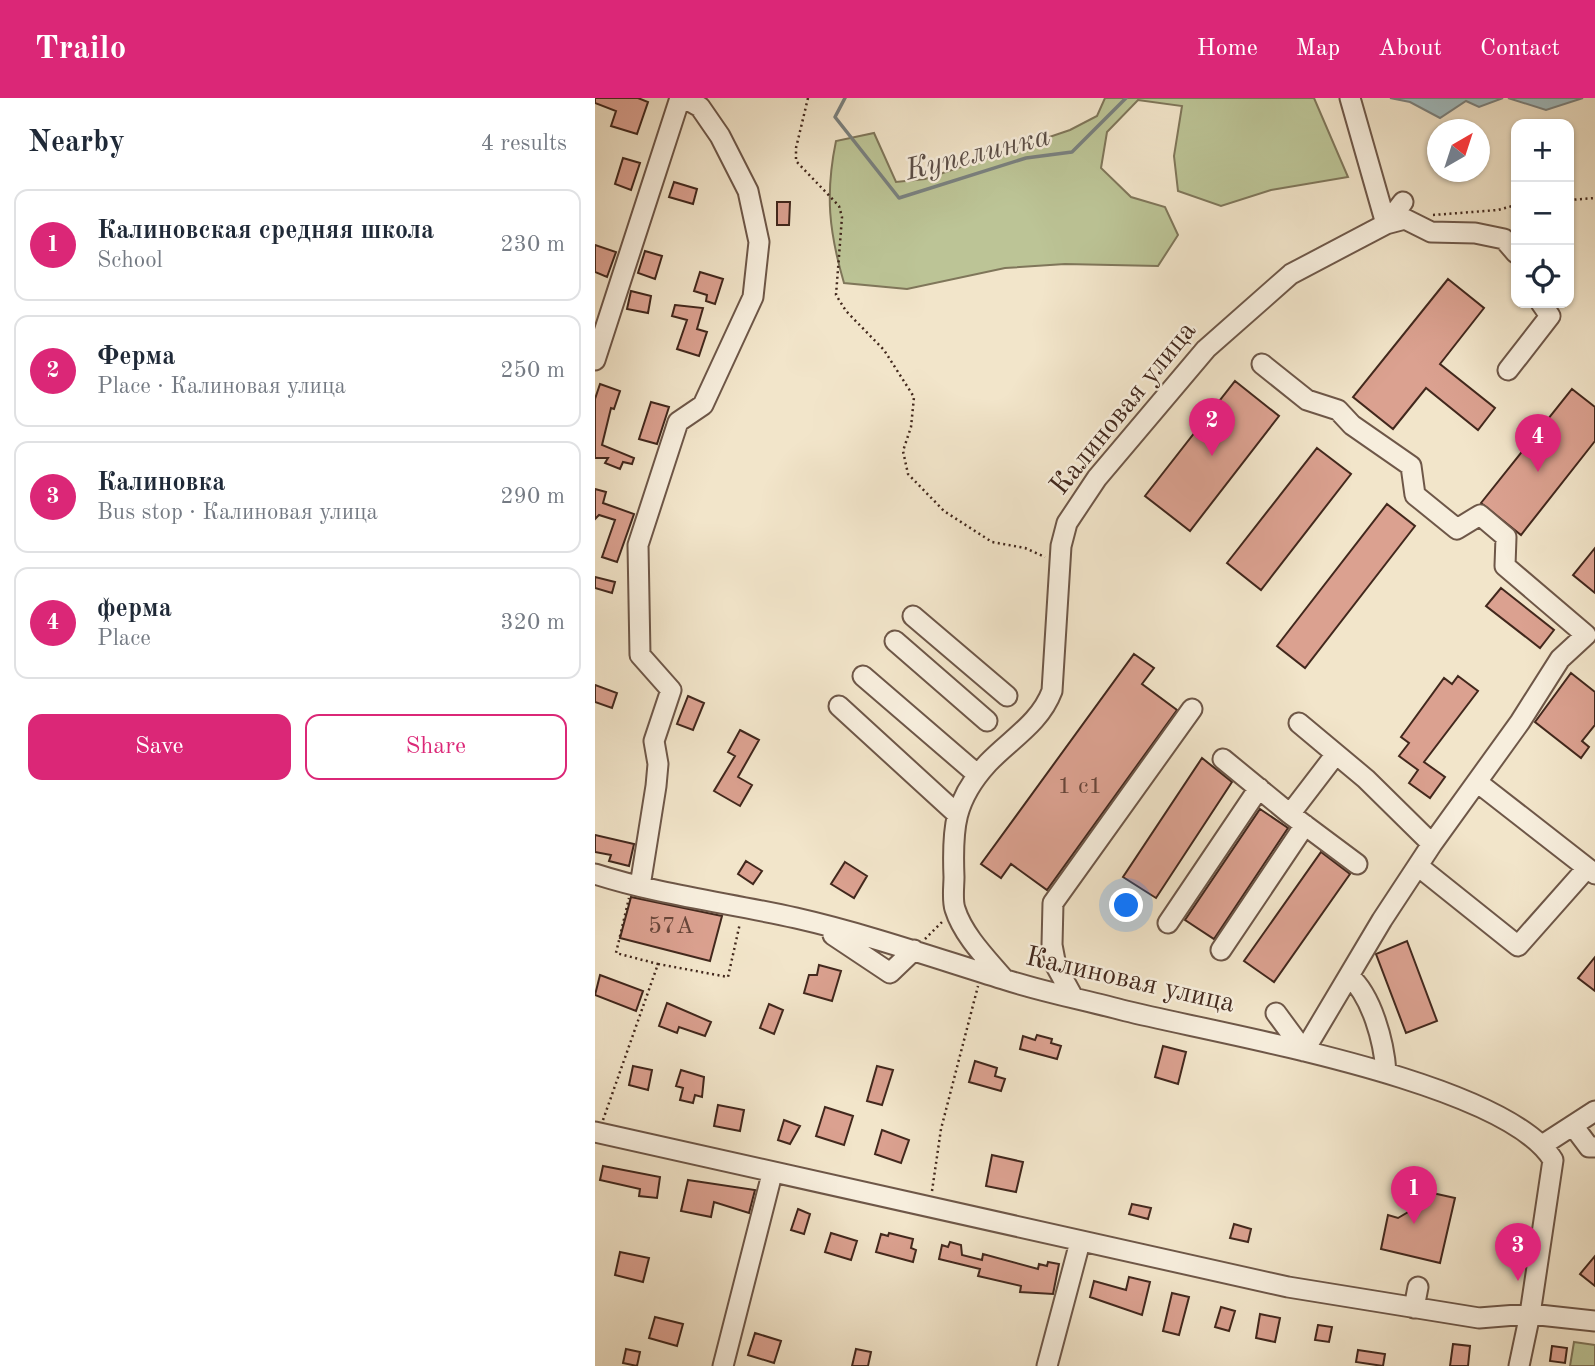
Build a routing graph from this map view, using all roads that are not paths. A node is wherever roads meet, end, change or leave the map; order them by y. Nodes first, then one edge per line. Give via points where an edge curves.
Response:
1 (682, 98) edge
2 (1350, 98) edge
3 (1386, 225) junction
4 (1511, 247) edge
5 (1544, 308) edge
6 (595, 360) edge
7 (1262, 364) dead end
8 (1509, 370) dead end
9 (913, 616) dead end
10 (1590, 638) edge
11 (895, 641) dead end
12 (863, 676) dead end
13 (1007, 696) dead end
14 (839, 706) dead end
15 (1192, 709) dead end
16 (987, 721) dead end
17 (1299, 723) dead end
18 (1336, 754) junction
19 (1223, 759) dead end
20 (978, 775) junction
21 (1477, 782) junction
22 (1259, 788) junction
23 (957, 814) junction
24 (1298, 819) junction
25 (1432, 844) junction
26 (1357, 864) dead end
27 (1417, 866) junction
28 (1591, 871) edge
29 (595, 874) edge
30 (636, 887) junction
31 (811, 922) junction
32 (1168, 923) dead end
33 (914, 950) junction
34 (1221, 950) dead end
35 (1349, 976) junction
36 (1005, 980) junction
37 (1073, 997) junction
38 (1276, 1013) dead end
39 (1304, 1051) junction
40 (1386, 1072) junction
41 (1595, 1111) edge
42 (1574, 1127) junction
43 (597, 1133) edge
44 (1544, 1144) junction
45 (1595, 1147) edge
46 (772, 1174) junction
47 (1080, 1242) junction
48 (1418, 1287) dead end
49 (1414, 1308) junction
50 (1530, 1314) junction
51 (1595, 1321) edge
52 (723, 1366) edge
53 (1047, 1366) edge
54 (1519, 1366) edge

1 - 6 street
1 - 30 street via 700,107 726,147 748,191 759,242 753,297 703,405 678,422 637,561 640,655 671,690 654,741 657,775
2 - 3 street
3 - 4 street, Калиновая улица via 1404,210 1431,232 1475,233 1504,239
3 - 20 street, Калиновая улица via 1291,274 1206,349 1079,503 1067,523 1048,703
5 - 8 street via 1550,316
7 - 10 street via 1307,400 1338,410 1411,466 1415,495 1457,529 1480,515 1506,537 1505,566
9 - 13 street
10 - 21 street via 1560,659
11 - 16 street
12 - 20 street
14 - 23 street
15 - 37 street via 1053,903 1056,966
17 - 18 street
18 - 24 street
18 - 25 street
19 - 22 street
20 - 23 street, Калиновая улица
21 - 25 street
21 - 28 street
22 - 24 street
22 - 32 street
23 - 36 street, Калиновая улица via 952,833 955,909 976,946
24 - 26 street
24 - 34 street
25 - 27 street
27 - 28 street via 1518,946
27 - 35 street
29 - 30 street
30 - 31 street
31 - 33 street
31 - 33 street via 890,973
33 - 36 street
35 - 39 street
35 - 40 street via 1361,986 1385,1052
36 - 37 street, Калиновая улица
37 - 39 street, Калиновая улица
38 - 39 street
39 - 40 street, Калиновая улица
40 - 44 street, Калиновая улица via 1491,1113
41 - 42 street
42 - 44 street
42 - 45 street via 1589,1147
43 - 46 street
44 - 50 street via 1553,1160
46 - 47 street
46 - 52 street
47 - 49 street via 1288,1287
47 - 53 street
48 - 49 street
49 - 50 street via 1479,1318
50 - 51 street
50 - 54 street

